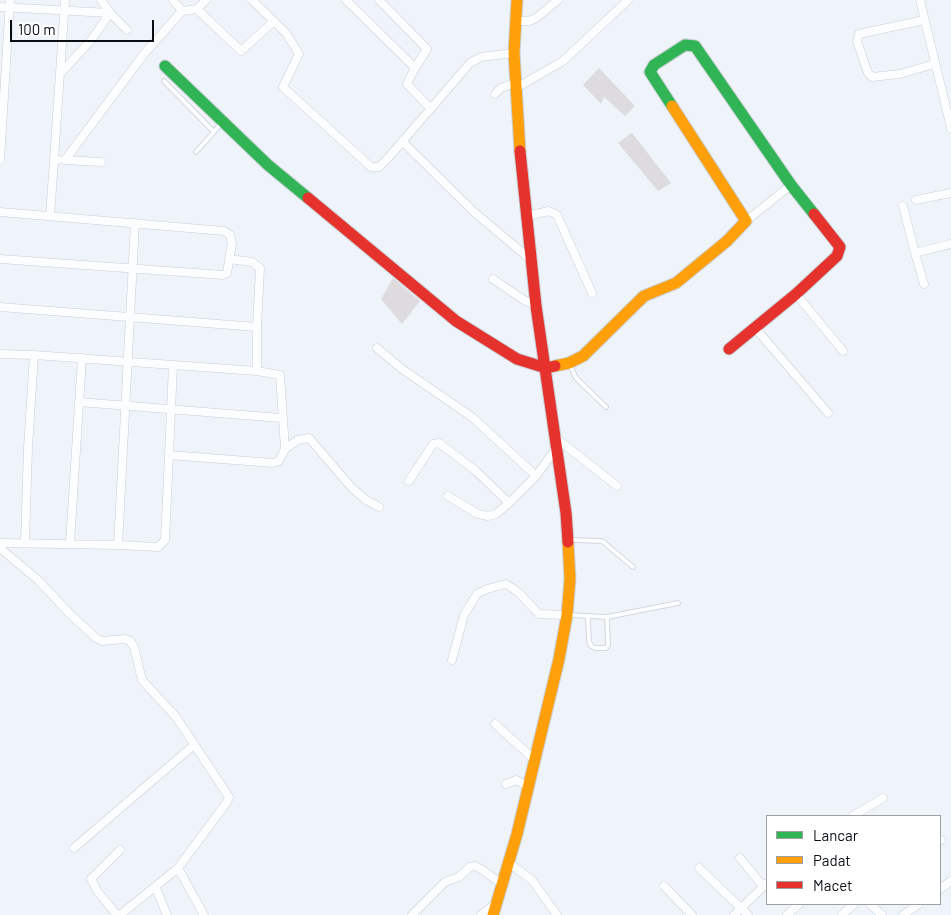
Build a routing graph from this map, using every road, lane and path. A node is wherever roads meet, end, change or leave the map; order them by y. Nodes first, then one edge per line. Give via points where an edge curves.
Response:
1 (65, 0) edge
2 (101, 0) edge
3 (173, 0) edge
4 (206, 0) edge
5 (252, 0) edge
6 (346, 0) edge
7 (378, 0) edge
8 (517, 0) edge
9 (558, 0) edge
10 (628, 0) edge
11 (921, 0) edge
12 (10, 4) edge
13 (0, 7) edge
14 (197, 9) junction
15 (64, 11) junction
16 (182, 12) junction
17 (110, 13) junction
18 (924, 20) junction
19 (274, 21) junction
20 (516, 21) junction
21 (128, 30) dead end
22 (514, 53) junction
23 (934, 64) junction
24 (165, 66) dead end
25 (415, 68) junction
26 (60, 74) junction
27 (164, 81) dead end
28 (515, 86) junction
29 (495, 94) dead end
30 (430, 108) junction
31 (223, 121) junction
32 (951, 129) edge
33 (214, 132) junction
34 (402, 141) junction
35 (196, 152) dead end
36 (0, 160) edge
37 (54, 160) junction
38 (65, 160) junction
39 (100, 162) dead end
40 (791, 186) junction
41 (951, 193) edge
42 (916, 200) dead end
43 (903, 206) dead end
44 (0, 212) edge
45 (50, 216) junction
46 (527, 216) junction
47 (746, 222) junction
48 (135, 223) junction
49 (951, 244) edge
50 (915, 253) junction
51 (0, 259) edge
52 (229, 260) junction
53 (531, 260) junction
54 (132, 269) junction
55 (493, 279) dead end
56 (924, 284) dead end
57 (592, 293) dead end
58 (796, 294) junction
59 (0, 306) edge
60 (536, 306) junction
61 (130, 316) junction
62 (257, 327) junction
63 (756, 328) junction
64 (377, 348) dead end
65 (729, 349) dead end
66 (843, 351) dead end
67 (0, 354) edge
68 (34, 355) junction
69 (82, 358) junction
70 (127, 360) junction
71 (569, 363) junction
72 (173, 365) junction
73 (546, 368) junction
74 (257, 371) junction
75 (80, 402) junction
76 (124, 406) junction
77 (606, 407) dead end
78 (172, 409) junction
79 (828, 413) dead end
80 (281, 418) junction
81 (556, 442) junction
82 (284, 449) junction
83 (169, 455) junction
84 (536, 476) junction
85 (409, 481) dead end
86 (617, 486) dead end
87 (448, 496) dead end
88 (509, 503) junction
89 (379, 507) dead end
90 (568, 540) junction
91 (25, 542) junction
92 (0, 543) edge
93 (70, 543) junction
94 (118, 545) junction
95 (0, 548) edge
96 (633, 567) dead end
97 (678, 603) dead end
98 (567, 615) junction
99 (607, 617) junction
100 (588, 618) junction
101 (452, 660) dead end
102 (495, 724) dead end
103 (194, 745) junction
104 (535, 760) junction
105 (506, 784) dead end
106 (528, 787) junction
107 (883, 798) dead end
108 (855, 815) edge
109 (74, 848) dead end
110 (120, 850) dead end
111 (740, 858) dead end
112 (508, 863) junction
113 (178, 868) junction
114 (699, 868) dead end
115 (502, 884) junction
116 (765, 885) edge
117 (664, 886) dead end
118 (156, 888) junction
119 (798, 905) edge
120 (853, 905) edge
121 (871, 905) edge
122 (918, 905) edge
123 (741, 908) junction
124 (495, 909) edge
125 (119, 915) edge
126 (167, 915) edge
127 (204, 915) edge
128 (412, 915) edge
129 (481, 915) edge
130 (557, 915) edge
131 (692, 915) edge
132 (734, 915) edge
133 (748, 915) edge
134 (787, 915) edge
135 (842, 915) edge
136 (882, 915) edge
137 (903, 915) edge

1 - 15 street
2 - 17 street
3 - 16 street
4 - 14 street
5 - 19 street
6 - 25 street
7 - 25 street via 427,49
8 - 20 street
9 - 20 street via 536,18
10 - 28 street via 563,61
11 - 18 street
12 - 13 street
12 - 15 street
12 - 36 street
14 - 16 street
14 - 19 street via 241,51
15 - 17 street
15 - 26 street
16 - 38 street via 144,54
17 - 21 street
17 - 26 street via 92,40
18 - 23 street
18 - 23 street via 859,34 857,41 872,77 900,74
19 - 34 street via 299,54 283,87 367,166 378,167
20 - 22 street
22 - 28 street
22 - 30 street via 475,59
23 - 32 street
24 - 31 street
25 - 30 street via 407,84
26 - 37 street
27 - 33 lane
28 - 29 street via 501,88
28 - 46 street
30 - 34 street
31 - 33 lane
31 - 73 street via 268,165 456,321 517,359
33 - 35 lane
34 - 53 street via 468,206
37 - 38 street
37 - 45 street
38 - 39 street
40 - 47 street
40 - 47 street via 695,46 685,46 654,66 650,72 654,80
40 - 58 street via 840,247 837,256
41 - 42 street
43 - 50 street
44 - 45 street
45 - 48 street
46 - 53 street
46 - 57 street via 549,211 557,215
47 - 71 street via 676,283 644,296 583,356
48 - 52 street via 224,231 232,243
48 - 54 street
49 - 50 street
50 - 56 street
51 - 54 street
52 - 54 street via 227,273 223,275
52 - 62 street via 252,262 260,268
53 - 60 street
54 - 61 street
55 - 60 street
58 - 63 street
58 - 66 street
59 - 61 street
60 - 73 street
61 - 62 street
61 - 70 street
62 - 74 street
63 - 65 street
63 - 79 street
64 - 84 street via 472,417
67 - 68 street
68 - 69 street
68 - 91 street
69 - 70 street
69 - 75 street
70 - 72 street
70 - 76 street
71 - 73 street
71 - 77 lane via 576,378
72 - 74 street
72 - 78 street
73 - 81 street
74 - 80 street via 280,375
75 - 76 street
75 - 93 street
76 - 78 street
76 - 94 street
78 - 80 street
78 - 83 street
80 - 82 street
81 - 84 street
81 - 86 street
81 - 90 street
82 - 83 street via 280,461 273,463
82 - 89 street via 303,437 308,438 352,488
83 - 94 street via 165,540 158,547
84 - 88 street
85 - 88 street via 433,444 439,443 476,471
87 - 88 street via 478,514 488,516 496,514
90 - 96 lane via 602,541
90 - 98 street via 570,579
91 - 92 street
91 - 93 street
93 - 94 street
95 - 103 street via 38,580 96,638 130,641 142,680 176,717
97 - 99 lane
98 - 100 lane
98 - 101 street via 539,614 512,586 492,587 477,594 470,603
98 - 104 street via 560,659
99 - 100 lane
99 - 100 lane via 606,648 591,646
102 - 104 street
103 - 109 street
103 - 113 street via 229,797
104 - 106 street
105 - 106 street via 516,780
106 - 112 street
107 - 108 street
110 - 125 street via 91,879
111 - 116 street
112 - 115 street
112 - 130 street via 532,880
113 - 118 street
113 - 127 street
114 - 123 street
115 - 124 street
115 - 128 street via 481,869 470,867 459,878 446,882
116 - 123 street
117 - 131 street
118 - 125 street
118 - 126 street
119 - 134 street
120 - 135 street
121 - 136 street
122 - 137 street
123 - 132 street
123 - 133 street
124 - 129 street

